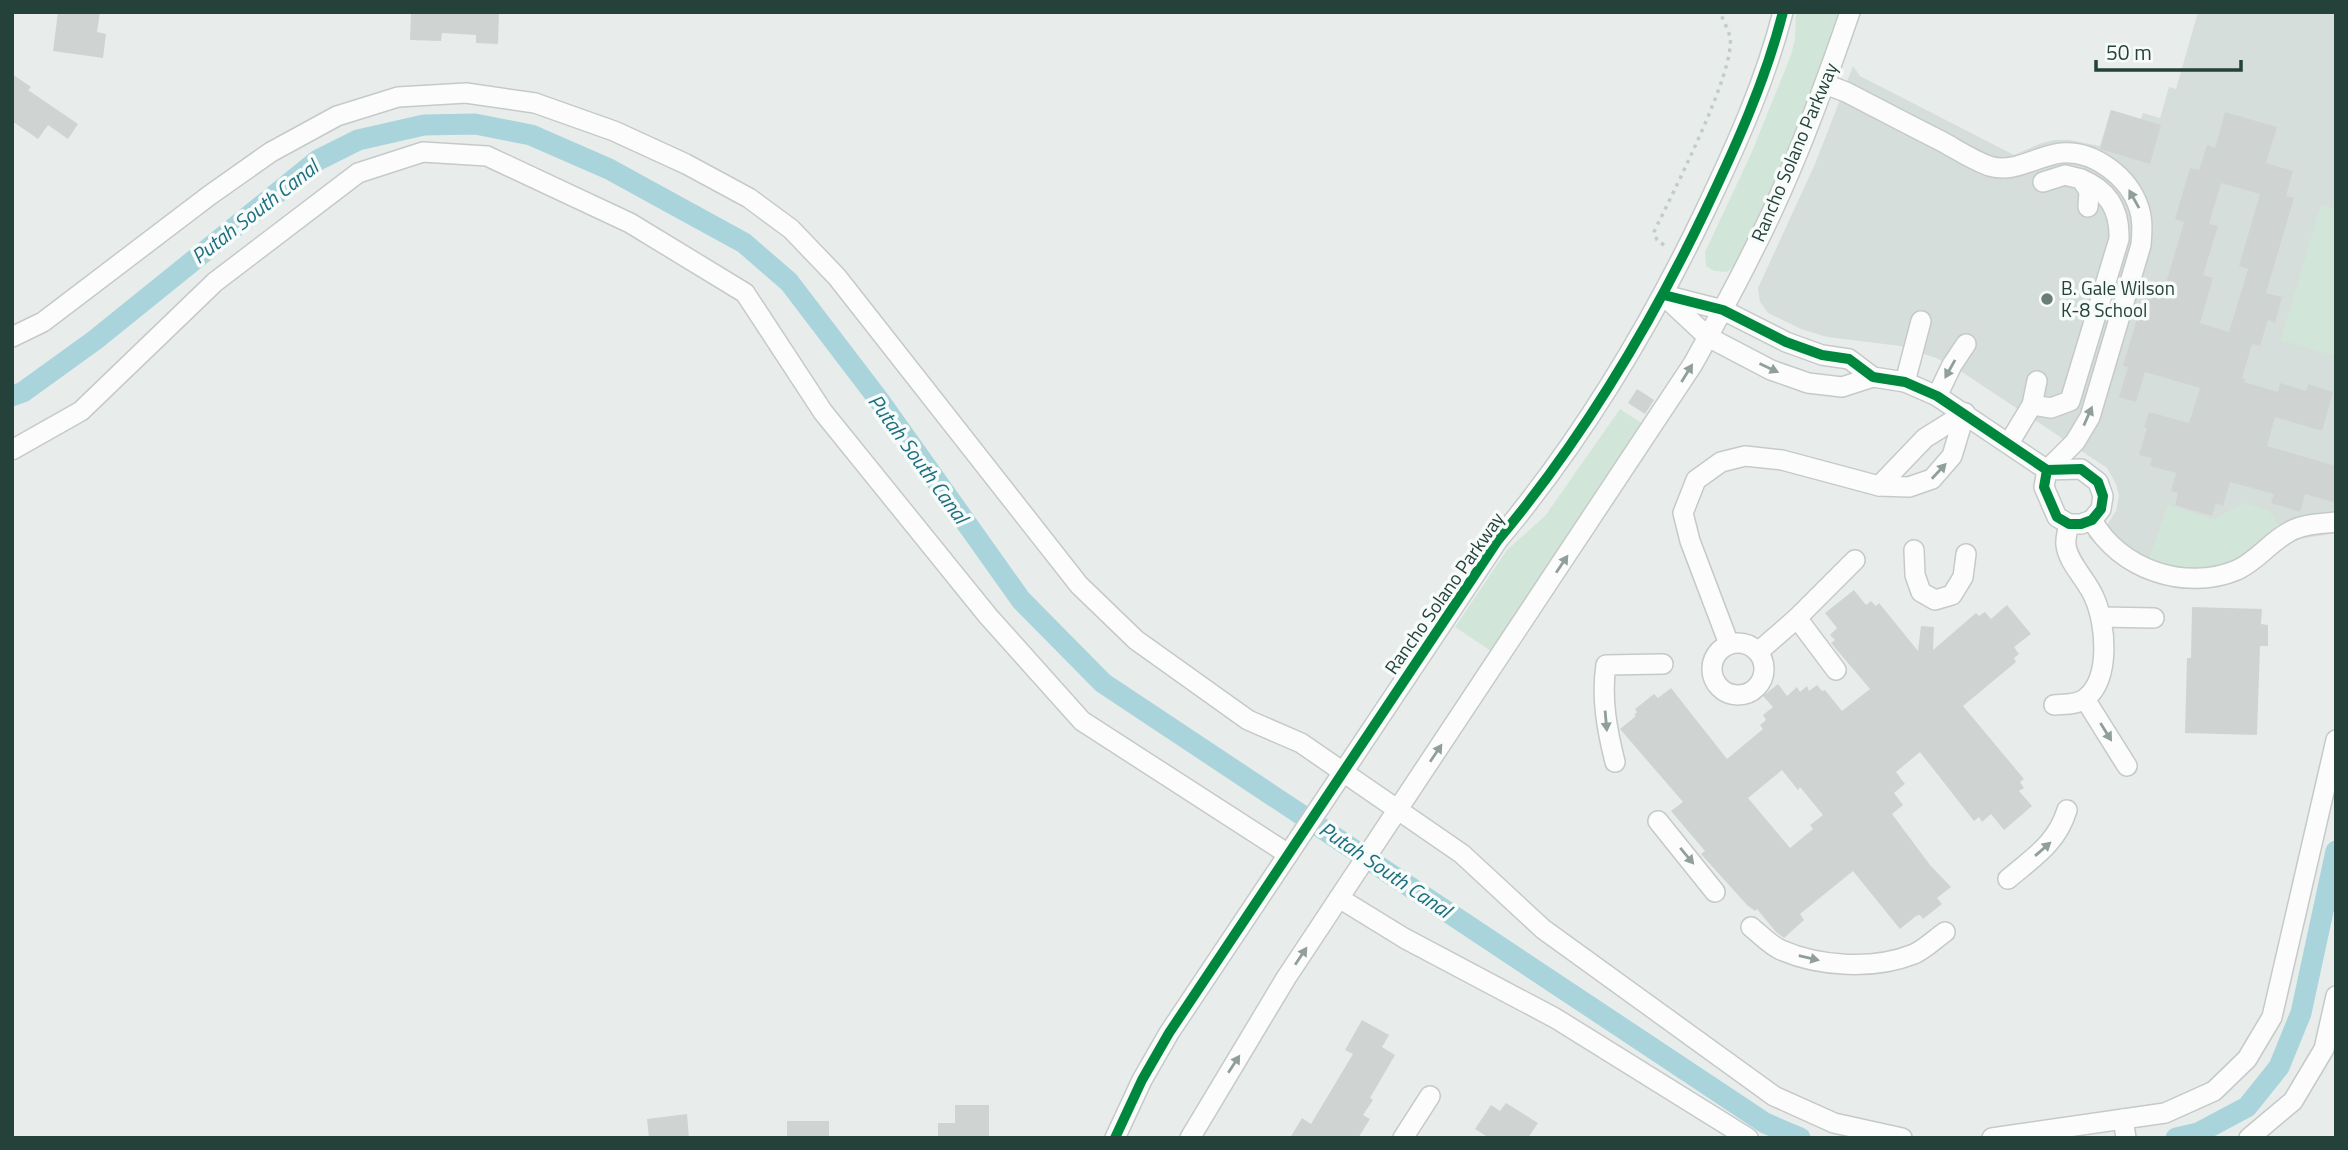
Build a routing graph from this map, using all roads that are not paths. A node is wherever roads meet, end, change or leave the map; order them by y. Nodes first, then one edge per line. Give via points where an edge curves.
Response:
1 (1783, 12) edge
2 (1850, 12) edge
3 (1825, 84) junction
4 (2081, 179) junction
5 (2043, 181) dead end
6 (2088, 207) dead end
7 (1664, 295) junction
8 (1723, 310) junction
9 (1921, 321) dead end
10 (12, 337) edge
11 (1708, 337) junction
12 (1966, 344) dead end
13 (1873, 377) junction
14 (2037, 381) dead end
15 (1905, 382) junction
16 (1937, 396) junction
17 (2032, 405) junction
18 (1965, 413) junction
19 (2009, 443) junction
20 (12, 450) edge
21 (2047, 470) junction
22 (1879, 485) junction
23 (2092, 520) junction
24 (2336, 522) edge
25 (2069, 524) junction
26 (1914, 550) dead end
27 (1966, 554) dead end
28 (1855, 560) dead end
29 (2101, 617) junction
30 (1797, 618) junction
31 (2154, 618) dead end
32 (1729, 644) junction
33 (1758, 652) junction
34 (1663, 664) dead end
35 (1836, 670) dead end
36 (2085, 699) junction
37 (2054, 705) dead end
38 (2336, 740) edge
39 (1615, 762) dead end
40 (2127, 766) dead end
41 (1339, 778) junction
42 (2067, 810) dead end
43 (1393, 818) junction
44 (1658, 821) dead end
45 (1290, 851) junction
46 (2008, 879) dead end
47 (1715, 892) dead end
48 (1339, 898) junction
49 (1751, 927) dead end
50 (1945, 932) dead end
51 (2336, 996) edge
52 (1430, 1096) dead end
53 (1203, 1115) junction
54 (2124, 1128) edge
55 (1115, 1138) edge
56 (1190, 1138) edge
57 (1208, 1138) edge
58 (1403, 1138) edge
59 (1748, 1138) edge
60 (1902, 1138) edge
61 (1992, 1138) edge
62 (2249, 1138) edge

1 - 7 street, Rancho Solano Parkway via 1747,119
2 - 3 street, Rancho Solano Parkway
3 - 8 street, Rancho Solano Parkway via 1781,193
21 -> 3 street via 2075,442 2090,417 2141,245 2138,205 2107,167 2077,154 2048,156 2021,167 1990,166
4 - 5 street via 2066,175
4 - 6 street via 2089,191
4 - 17 street via 2109,199 2118,219 2119,239 2070,401 2051,408
7 - 8 street
7 - 11 street
7 - 41 street, Rancho Solano Parkway via 1546,479 1498,540
8 - 11 street, Rancho Solano Parkway
8 - 13 street via 1786,342 1849,359
9 - 15 street
10 - 41 street via 43,322 271,152 337,116 398,97 466,93 535,103 614,131 686,164 749,198 791,229 837,277 1079,585 1136,639 1248,720 1301,743
11 -> 13 street via 1771,370 1808,383 1842,387
43 -> 11 street, Rancho Solano Parkway
12 -> 16 street
13 - 15 street
14 - 17 street
15 - 16 street
16 - 18 street
17 - 19 street
18 - 19 street
18 - 22 street via 1925,438
22 -> 18 street via 1909,486 1932,479 1952,456
19 - 21 street
20 - 45 street via 82,411 215,282 358,173 424,152 487,156 630,223 745,293 823,412 988,616 1082,721
21 - 23 street via 2081,469 2098,482 2101,509
21 - 25 street via 2044,487 2050,503 2057,517
22 - 32 street via 1782,460 1745,456 1721,462 1696,480 1683,513
23 - 24 street via 2108,542 2144,568 2199,579 2249,564 2297,528
23 - 25 street
25 - 29 street via 2066,544 2070,558 2086,579
26 - 27 street via 1921,592 1935,600 1952,595 1963,578
28 - 30 street
29 - 31 street
29 - 36 street via 2103,657 2097,681
30 - 33 street
30 - 35 street
32 - 33 street via 1745,643
32 - 33 street via 1712,663 1715,681 1727,693 1745,694 1759,684 1765,668
34 -> 39 street via 1606,665 1606,726
36 - 37 street
36 -> 40 street
38 - 54 street via 2272,1017 2247,1059 2214,1091
41 - 43 street
41 - 45 street, Rancho Solano Parkway
46 -> 42 street via 2052,841
43 - 48 street, Rancho Solano Parkway
43 - 60 street via 1462,854 1543,929 1774,1096 1834,1123
44 -> 47 street
45 - 55 street, Rancho Solano Parkway via 1169,1033
53 -> 48 street, Rancho Solano Parkway
48 - 59 street via 1555,1018
49 -> 50 street via 1778,949 1812,960 1847,964 1881,963 1916,953
51 - 62 street via 2324,1049 2293,1101
52 - 58 street
53 - 56 street, Rancho Solano Parkway
53 - 57 street
54 - 61 street

